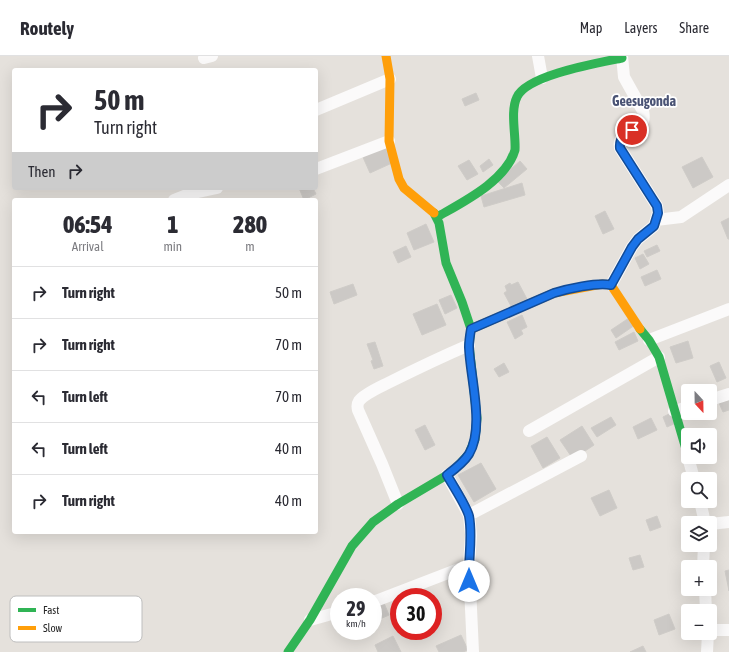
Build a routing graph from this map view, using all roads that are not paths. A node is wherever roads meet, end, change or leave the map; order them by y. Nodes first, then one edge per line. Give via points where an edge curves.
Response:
1 (386, 56) edge
2 (538, 56) edge
3 (622, 57) edge
4 (542, 78) junction
5 (390, 79) junction
6 (318, 109) edge
7 (389, 141) junction
8 (318, 168) edge
9 (729, 186) edge
10 (208, 190) edge
11 (179, 198) edge
12 (437, 217) junction
13 (656, 220) junction
14 (611, 285) junction
15 (729, 309) edge
16 (471, 329) junction
17 (649, 340) junction
18 (469, 345) junction
19 (659, 357) junction
20 (729, 394) edge
21 (717, 398) edge
22 (681, 409) edge
23 (674, 411) junction
24 (529, 431) dead end
25 (681, 434) edge
26 (581, 456) dead end
27 (447, 475) junction
28 (398, 504) junction
29 (469, 515) junction
30 (729, 522) edge
31 (717, 523) edge
32 (469, 565) junction
33 (382, 599) edge
34 (330, 614) edge
35 (310, 620) junction
36 (717, 630) edge
37 (729, 630) edge
38 (708, 640) edge
39 (288, 652) edge
40 (473, 652) edge
41 (707, 652) edge

1 - 5 street
2 - 4 street
3 - 4 street
3 - 13 street via 624,77 643,111 644,120 640,126 624,135 620,148 657,206
4 - 12 street via 518,93 515,104 515,148 509,163 499,175 472,196
5 - 6 street
5 - 7 street
7 - 8 street
7 - 12 street via 401,184
9 - 13 street via 681,216
10 - 11 street
12 - 16 street via 446,263
13 - 14 street via 654,226 632,247
14 - 16 street via 602,284 554,293
14 - 17 street
15 - 17 street
16 - 18 street
17 - 19 street
18 - 27 street via 477,418 475,439 469,454
18 - 28 street via 377,389 358,402 358,410
19 - 23 street
19 - 24 street
20 - 21 street
22 - 23 street
23 - 25 street
26 - 29 street
27 - 28 street
27 - 29 street
28 - 35 street via 372,522 352,546
29 - 32 street
30 - 31 street
32 - 33 street
32 - 40 street
34 - 35 street
35 - 39 street
36 - 37 street
38 - 41 street

